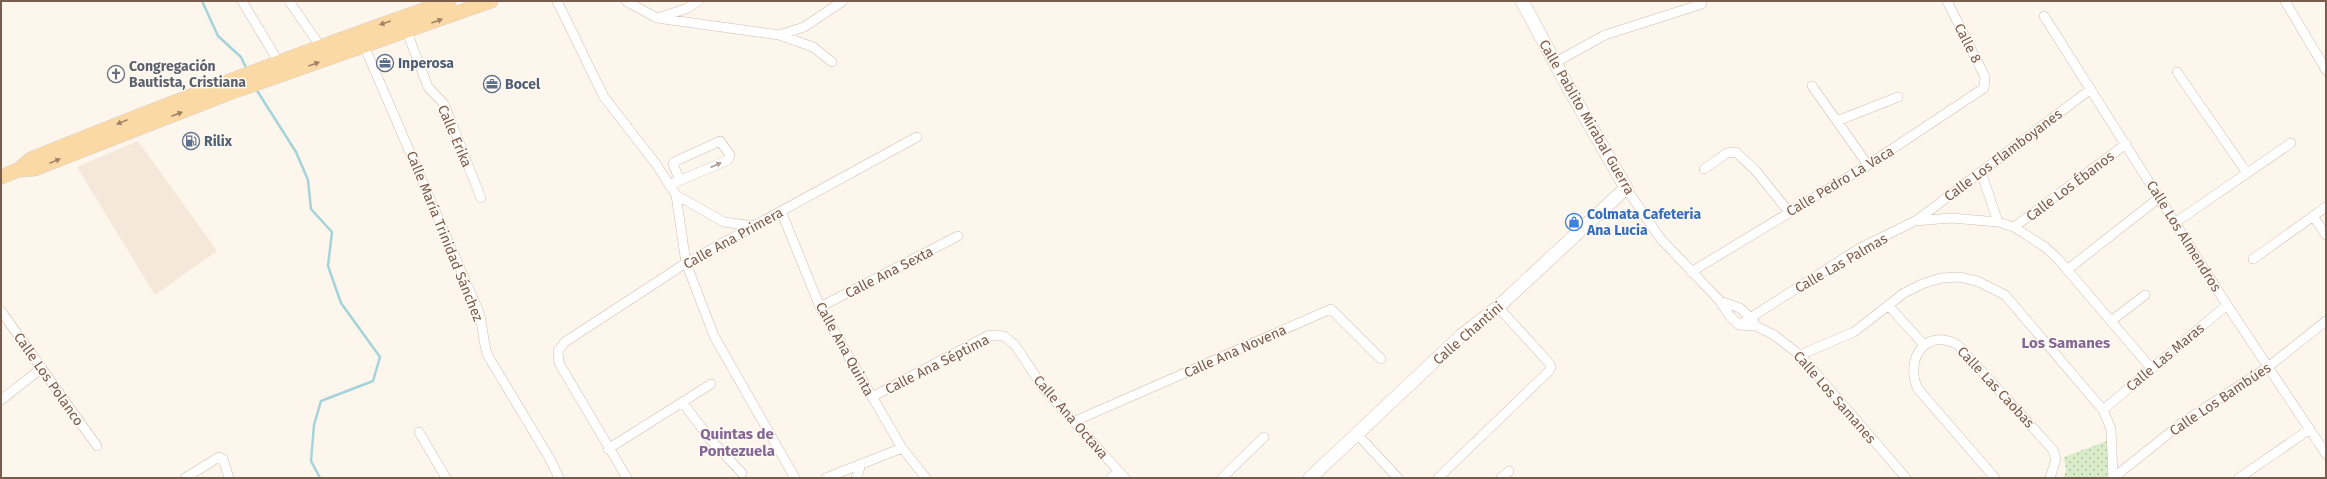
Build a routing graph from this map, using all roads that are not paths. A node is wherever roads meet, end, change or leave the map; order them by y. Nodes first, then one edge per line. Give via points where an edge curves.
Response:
1 (242, 1) edge
2 (290, 1) edge
3 (449, 1) edge
4 (491, 1) edge
5 (557, 1) edge
6 (626, 1) edge
7 (698, 1) edge
8 (844, 1) edge
9 (1522, 1) edge
10 (1947, 1) edge
11 (2285, 1) edge
12 (1702, 4) dead end
13 (2044, 16) dead end
14 (656, 18) junction
15 (358, 32) junction
16 (407, 32) junction
17 (779, 34) junction
18 (320, 46) junction
19 (364, 46) junction
20 (275, 62) junction
21 (832, 62) dead end
22 (1554, 63) junction
23 (2326, 70) edge
24 (2177, 72) dead end
25 (1986, 85) joint
26 (1812, 86) dead end
27 (226, 87) junction
28 (2091, 89) junction
29 (1898, 97) dead end
30 (1837, 121) junction
31 (917, 137) dead end
32 (2291, 143) dead end
33 (2126, 144) junction
34 (1868, 165) junction
35 (1704, 169) dead end
36 (1981, 172) junction
37 (2247, 173) junction
38 (2, 175) edge
39 (680, 181) junction
40 (669, 185) junction
41 (1626, 188) junction
42 (676, 196) junction
43 (2160, 197) junction
44 (481, 198) dead end
45 (2326, 207) edge
46 (781, 211) junction
47 (1788, 212) junction
48 (2313, 216) junction
49 (1915, 221) junction
50 (1998, 222) junction
51 (2176, 222) junction
52 (754, 226) junction
53 (2014, 227) junction
54 (958, 236) dead end
55 (2326, 236) edge
56 (2253, 259) dead end
57 (686, 263) junction
58 (2067, 270) junction
59 (1691, 272) junction
60 (2145, 295) dead end
61 (1720, 301) junction
62 (1888, 305) junction
63 (2227, 305) junction
64 (820, 307) junction
65 (1498, 307) junction
66 (1, 311) edge
67 (1751, 317) junction
68 (2111, 321) junction
69 (1739, 325) junction
70 (1756, 326) junction
71 (2324, 326) edge
72 (1004, 336) joint
73 (1924, 345) junction
74 (1800, 355) junction
75 (1381, 359) dead end
76 (2268, 367) junction
77 (42, 368) junction
78 (2151, 368) junction
79 (711, 384) dead end
80 (872, 397) junction
81 (1, 400) edge
82 (683, 403) junction
83 (2103, 410) junction
84 (1075, 421) junction
85 (2310, 429) junction
86 (419, 432) dead end
87 (1357, 434) junction
88 (1264, 437) dead end
89 (98, 446) dead end
90 (902, 448) junction
91 (608, 449) junction
92 (2326, 454) edge
93 (861, 465) junction
94 (1509, 471) dead end
95 (742, 473) dead end
96 (1122, 475) edge
97 (185, 478) edge
98 (229, 478) edge
99 (446, 478) edge
100 (559, 478) edge
101 (627, 478) edge
102 (795, 478) edge
103 (826, 478) edge
104 (856, 478) edge
105 (926, 478) edge
106 (1111, 478) edge
107 (1222, 478) edge
108 (1310, 478) edge
109 (1398, 478) edge
110 (1438, 478) edge
111 (1502, 478) edge
112 (1906, 478) edge
113 (1995, 478) edge
114 (2050, 478) edge
115 (2113, 478) edge
116 (2239, 478) edge

1 - 20 street
2 - 18 street
3 -> 15 main road
16 -> 4 main road
5 - 40 street via 604,97
6 - 14 street
7 - 14 street via 688,8
8 - 17 street via 804,26
9 - 22 street, Calle Pablito Mirabal Guerra
10 - 25 street, Calle 8 via 1985,77
11 - 23 street
12 - 22 street via 1605,35
13 - 28 street, Calle Los Almendros
14 - 17 street
15 - 18 main road
15 - 19 street, Calle María Trinidad Sánchez
16 - 19 main road
16 - 44 street, Calle Erika via 428,87 444,104
17 - 21 street via 813,47
18 - 20 main road
27 -> 19 main road via 278,78
19 - 100 street, Calle María Trinidad Sánchez via 478,310 488,356
20 - 27 main road
22 - 41 street, Calle Pablito Mirabal Guerra
24 - 37 street
25 - 34 street, Calle Pedro La Vaca
26 - 30 street
27 - 38 main road via 31,159 18,170
28 - 33 street, Calle Los Almendros
28 - 36 street, Calle Los Flamboyanes
29 - 30 street
30 - 34 street
31 - 46 street, Calle Ana Primera
32 - 37 street
33 - 43 street, Calle Los Almendros
33 - 53 street, Calle Los Ébanos
34 - 47 street, Calle Pedro La Vaca
35 - 47 street via 1726,153 1736,152 1756,170
36 - 49 street, Calle Los Flamboyanes
36 - 50 street
37 - 51 street
39 -> 39 street via 730,158 722,142 720,140 674,162 672,164
39 - 40 street
40 - 42 street
41 - 59 street, Calle Pablito Mirabal Guerra via 1660,238
41 - 65 street, Calle Chantini
42 - 52 street via 724,222
42 - 57 street
43 - 51 street, Calle Los Almendros
43 - 58 street
45 - 48 street
46 - 52 street, Calle Ana Primera
46 - 64 street, Calle Ana Quinta
47 - 59 street, Calle Pedro La Vaca
48 - 55 street
48 - 56 street
49 - 50 street, Calle Las Palmas via 1951,218
49 - 67 street, Calle Las Palmas via 1860,248
50 - 53 street, Calle Las Palmas
51 - 63 street, Calle Los Almendros
52 - 57 street, Calle Ana Primera
53 - 58 street, Calle Las Palmas via 2045,247
54 - 64 street, Calle Ana Sexta
57 - 91 street, Calle Ana Primera via 565,342 558,351 559,363
57 - 102 street via 714,336
58 - 68 street, Calle Las Palmas
59 - 61 street, Calle Pablito Mirabal Guerra
60 - 68 street
61 - 67 street via 1740,308
61 - 69 street via 1729,316
62 - 73 street
62 - 74 street via 1854,332
62 - 83 street via 1910,290 1940,278 1959,277 1994,288 2014,304
63 - 76 street, Calle Los Almendros
63 - 78 street, Calle Las Maras
64 - 80 street, Calle Ana Quinta
65 - 87 street, Calle Chantini via 1461,336
65 - 110 street via 1550,367 1549,371
66 - 77 street, Calle Los Polanco
67 - 69 street, Calle Las Palmas
67 - 70 street
68 - 78 street, Calle Las Palmas
69 - 70 street, Calle Los Samanes
70 - 74 street, Calle Los Samanes via 1774,335
71 - 76 street, Calle Los Bambúes
72 - 80 street, Calle Ana Séptima via 989,335
72 - 84 street, Calle Ana Octava via 1014,344 1044,389
73 - 113 street via 1915,358 1913,368 1918,389
73 - 114 street, Calle Las Caobas via 1933,340 1951,341 1958,345 2053,450 2056,459
74 - 112 street, Calle Los Samanes
75 - 84 street, Calle Ana Novena via 1331,309
76 - 85 street, Calle Los Almendros
76 - 115 street, Calle Los Bambúes via 2182,423
77 - 81 street
77 - 89 street, Calle Los Polanco
78 - 83 street, Calle Las Maras
79 - 82 street
80 - 90 street, Calle Ana Quinta
82 - 91 street
82 - 95 street via 710,439
83 - 115 street via 2110,429
84 - 96 street, Calle Ana Octava
85 - 92 street, Calle Los Almendros
85 - 116 street
86 - 99 street
87 - 108 street, Calle Chantini
87 - 109 street
88 - 107 street
90 - 93 street
90 - 105 street, Calle Ana Quinta
91 - 101 street
93 - 103 street
93 - 104 street
94 - 111 street
96 - 106 street
97 - 98 street via 219,457 223,460

